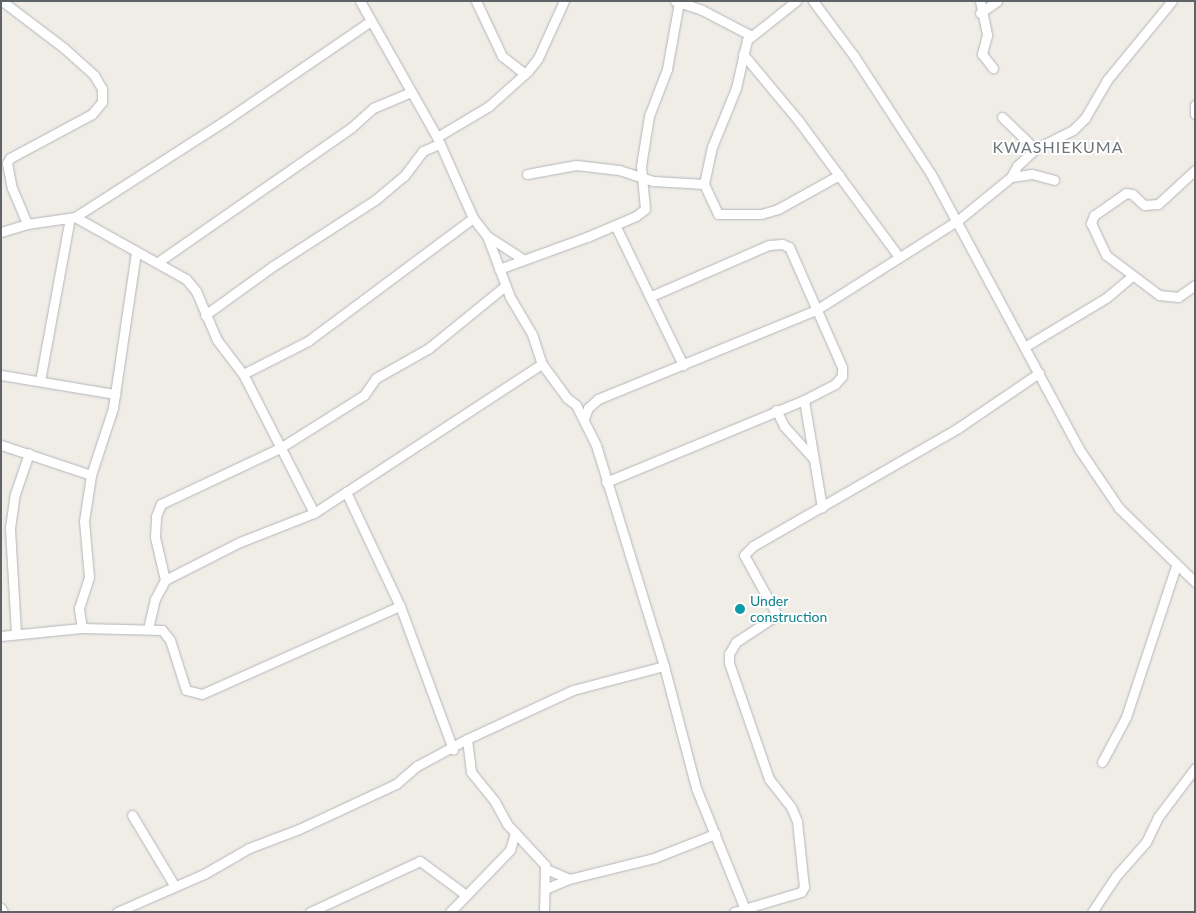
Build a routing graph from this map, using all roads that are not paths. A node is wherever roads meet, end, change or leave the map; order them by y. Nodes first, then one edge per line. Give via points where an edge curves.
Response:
1 (2, 1) edge
2 (360, 1) edge
3 (476, 1) edge
4 (564, 1) edge
5 (796, 1) edge
6 (812, 1) edge
7 (980, 1) edge
8 (997, 1) edge
9 (1172, 1) edge
10 (677, 2) edge
11 (980, 13) junction
12 (369, 22) junction
13 (750, 34) junction
14 (744, 54) junction
15 (993, 68) dead end
16 (525, 74) junction
17 (412, 92) junction
18 (1195, 105) edge
19 (1195, 114) edge
20 (1002, 117) dead end
21 (438, 140) junction
22 (1035, 149) junction
23 (1195, 170) edge
24 (527, 174) dead end
25 (839, 175) junction
26 (1011, 177) junction
27 (642, 179) junction
28 (1054, 180) dead end
29 (704, 184) junction
30 (72, 218) junction
31 (473, 218) junction
32 (957, 221) junction
33 (27, 224) junction
34 (615, 224) junction
35 (1, 232) edge
36 (487, 236) junction
37 (136, 252) junction
38 (899, 257) junction
39 (523, 259) junction
40 (158, 262) junction
41 (499, 269) junction
42 (1132, 276) junction
43 (1195, 285) edge
44 (505, 286) junction
45 (651, 296) junction
46 (816, 310) junction
47 (205, 315) junction
48 (1026, 346) junction
49 (542, 364) junction
50 (683, 365) junction
51 (1040, 373) junction
52 (244, 374) junction
53 (1, 375) edge
54 (40, 381) junction
55 (114, 394) junction
56 (598, 400) junction
57 (804, 400) junction
58 (576, 404) junction
59 (776, 410) junction
60 (584, 418) junction
61 (1, 445) edge
62 (280, 448) junction
63 (29, 453) junction
64 (812, 458) junction
65 (91, 475) junction
66 (606, 482) junction
67 (346, 492) junction
68 (822, 508) junction
69 (314, 513) junction
70 (1176, 566) junction
71 (165, 580) junction
72 (1195, 582) edge
73 (400, 606) junction
74 (82, 628) junction
75 (148, 629) junction
76 (16, 633) junction
77 (1, 636) edge
78 (664, 666) junction
79 (467, 739) junction
80 (453, 749) junction
81 (1102, 762) dead end
82 (1195, 768) edge
83 (132, 815) dead end
84 (515, 833) junction
85 (715, 834) junction
86 (546, 869) junction
87 (569, 879) junction
88 (174, 885) junction
89 (545, 890) junction
90 (466, 895) junction
91 (744, 907) junction
92 (1, 908) edge
93 (3, 912) edge
94 (117, 912) edge
95 (310, 912) edge
96 (450, 912) edge
97 (544, 912) edge
98 (734, 912) edge
99 (1092, 912) edge

1 - 33 street via 64,48 94,76 102,89 102,102 92,114 10,158 7,163 12,188
2 - 12 street
3 - 16 street via 502,56
4 - 16 street via 538,58
5 - 13 street
6 - 32 street via 895,118
7 - 11 street
8 - 11 street
9 - 22 street via 1107,80 1085,118 1072,130
10 - 13 street via 702,10
10 - 27 street via 667,69 650,111
11 - 15 street via 987,36 982,54
12 - 17 street
12 - 30 street via 229,118
13 - 14 street
14 - 25 street
14 - 29 street via 736,88 712,147
16 - 21 street via 489,106
17 - 21 street
17 - 40 street via 373,108
18 - 19 street
20 - 22 street
21 - 31 street
21 - 47 street via 423,151 404,176 375,200
22 - 26 street via 1017,166
23 - 42 street via 1153,206 1144,205 1126,193 1092,218 1102,250
24 - 27 street via 576,165 619,170
25 - 29 street via 778,209 761,214 718,214
25 - 38 street
26 - 28 street via 1032,174
26 - 32 street
27 - 29 street
27 - 34 street via 645,209
30 - 33 street
30 - 37 street
30 - 54 street
31 - 36 street
31 - 52 street via 308,341
32 - 38 street
32 - 48 street
33 - 35 street
34 - 39 street
34 - 45 street
36 - 39 street
36 - 41 street
37 - 40 street
37 - 55 street
38 - 46 street
39 - 41 street
40 - 47 street via 186,279 196,291
41 - 44 street
42 - 43 street via 1167,298 1182,296
42 - 48 street via 1106,298
44 - 49 street via 532,334
44 - 62 street via 429,348 376,378 364,395
45 - 46 street via 769,245 782,244 789,247
45 - 50 street
46 - 50 street
46 - 57 street via 842,367 842,376 835,384
47 - 52 street via 217,340
48 - 51 street
49 - 58 street via 567,398
49 - 67 street
50 - 56 street
51 - 68 street via 958,428
51 - 70 street via 1079,449 1112,499
52 - 62 street
53 - 54 street
54 - 55 street
55 - 65 street
56 - 58 street
56 - 60 street via 588,408
57 - 59 street
57 - 64 street
58 - 60 street
59 - 64 street via 784,426
59 - 66 street
60 - 66 street via 596,445
61 - 63 street
62 - 69 street
62 - 71 street via 161,504 156,516 155,537
63 - 65 street
63 - 76 street via 15,494 10,528
64 - 68 street
65 - 74 street via 84,522 89,577 79,608
66 - 78 street
67 - 69 street
67 - 73 street
68 - 91 street via 753,546 744,555 777,615 736,642 728,663 769,780 791,807 797,821 804,887 801,892
69 - 71 street via 240,542
70 - 72 street
70 - 81 street via 1126,717
71 - 75 street via 155,599
73 - 75 street via 202,694 186,690 166,634
73 - 80 street
74 - 75 street
74 - 76 street
76 - 77 street
78 - 79 street via 593,682
78 - 85 street via 696,788
79 - 80 street
79 - 84 street via 471,772
80 - 88 street via 417,766 396,784
82 - 99 street via 1158,817 1146,842 1116,876
83 - 88 street
84 - 86 street
84 - 90 street via 510,850
85 - 87 street via 647,860
85 - 91 street
86 - 87 street
86 - 89 street
87 - 89 street
88 - 94 street
89 - 97 street
90 - 95 street via 420,861
90 - 96 street
91 - 98 street
92 - 93 street

